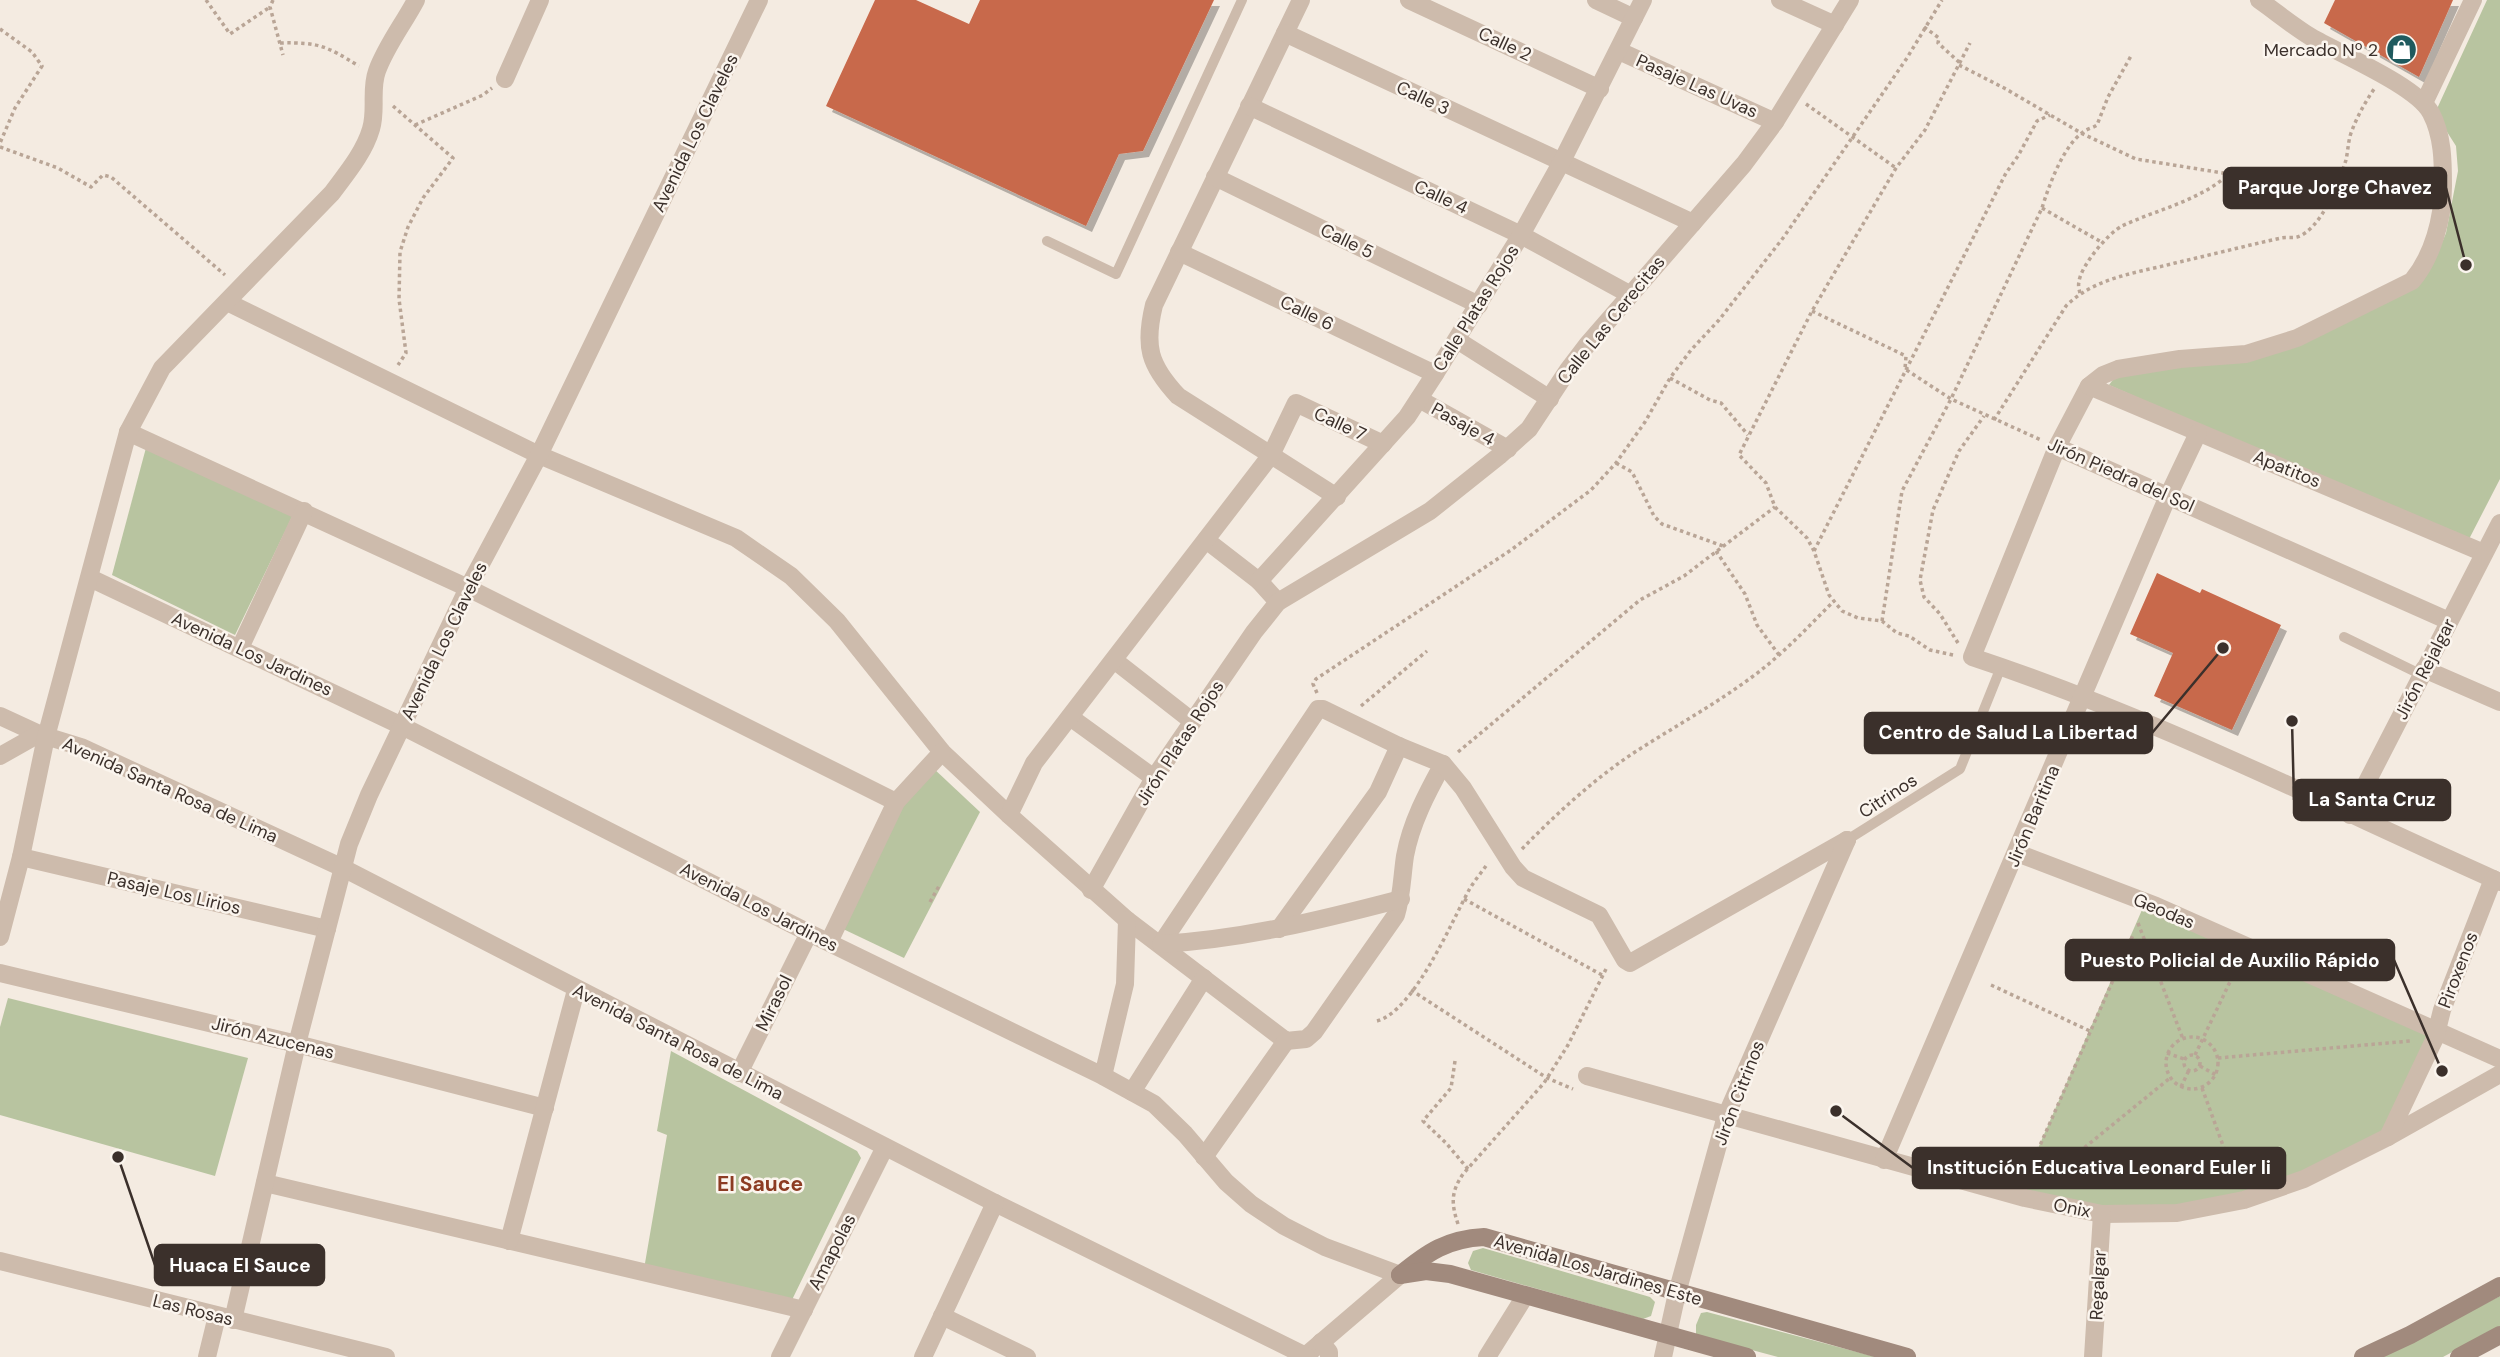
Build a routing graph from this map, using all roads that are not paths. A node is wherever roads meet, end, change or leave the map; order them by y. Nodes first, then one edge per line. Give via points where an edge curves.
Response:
1 (416, 0) edge
2 (540, 0) edge
3 (759, 0) edge
4 (1242, 0) edge
5 (1301, 0) edge
6 (1409, 0) edge
7 (1596, 0) edge
8 (1643, 0) edge
9 (1780, 0) edge
10 (1850, 0) edge
11 (2259, 0) edge
12 (2473, 0) edge
13 (1634, 18) junction
14 (1835, 25) junction
15 (1285, 33) junction
16 (1619, 51) junction
17 (505, 79) road end
18 (1600, 89) junction
19 (2424, 103) junction
20 (1249, 106) junction
21 (1775, 122) junction
22 (1561, 163) junction
23 (1215, 177) junction
24 (1693, 223) junction
25 (1521, 235) junction
26 (1047, 241) dead end
27 (1179, 252) junction
28 (1629, 295) junction
29 (227, 302) junction
30 (1479, 305) junction
31 (1457, 340) junction
32 (1435, 374) junction
33 (2089, 386) junction
34 (1419, 399) junction
35 (1550, 399) junction
36 (128, 432) junction
37 (2198, 433) junction
38 (1383, 444) junction
39 (2057, 447) junction
40 (1508, 449) junction
41 (539, 455) junction
42 (1271, 455) junction
43 (1337, 496) junction
44 (2168, 496) junction
45 (304, 511) junction
46 (2500, 523) edge
47 (1206, 540) junction
48 (2484, 553) junction
49 (90, 578) junction
50 (1259, 580) junction
51 (468, 588) junction
52 (1278, 602) junction
53 (2449, 621) junction
54 (2344, 637) dead end
55 (240, 648) junction
56 (1114, 660) junction
57 (2001, 667) junction
58 (2423, 672) junction
59 (2084, 696) junction
60 (2500, 702) edge
61 (0, 716) edge
62 (1070, 717) junction
63 (1192, 721) junction
64 (402, 726) junction
65 (43, 736) junction
66 (1399, 746) junction
67 (942, 752) junction
68 (0, 756) edge
69 (1443, 764) junction
70 (1154, 778) junction
71 (896, 802) junction
72 (1009, 815) junction
73 (2350, 815) junction
74 (1847, 841) junction
75 (2017, 853) junction
76 (21, 858) junction
77 (342, 869) junction
78 (2496, 881) edge
79 (1091, 890) junction
80 (1401, 899) junction
81 (1127, 920) junction
82 (327, 929) junction
83 (1279, 929) junction
84 (809, 933) junction
85 (0, 937) edge
86 (829, 942) junction
87 (1161, 944) junction
88 (0, 973) edge
89 (1205, 978) junction
90 (576, 990) junction
91 (2437, 1031) junction
92 (1286, 1041) junction
93 (297, 1044) junction
94 (2500, 1059) edge
95 (739, 1073) junction
96 (2500, 1074) edge
97 (1102, 1076) junction
98 (1591, 1077) road end
99 (1132, 1092) junction
100 (545, 1108) junction
101 (1726, 1116) junction
102 (2388, 1137) junction
103 (885, 1147) junction
104 (1204, 1157) junction
105 (1884, 1160) junction
106 (265, 1183) junction
107 (995, 1203) junction
108 (2102, 1214) junction
109 (509, 1241) junction
110 (0, 1261) edge
111 (1400, 1275) junction
112 (2500, 1286) edge
113 (1677, 1293) junction
114 (1525, 1296) junction
115 (804, 1310) junction
116 (942, 1316) junction
117 (225, 1318) junction
118 (2500, 1335) edge
119 (1668, 1336) junction
120 (1325, 1349) edge
121 (327, 1350) edge
122 (1305, 1356) edge
123 (207, 1357) edge
124 (386, 1357) edge
125 (780, 1357) edge
126 (923, 1357) edge
127 (1027, 1357) edge
128 (1487, 1357) edge
129 (1663, 1357) edge
130 (1747, 1357) edge
131 (1907, 1357) edge
132 (2093, 1357) edge
133 (2362, 1357) edge
134 (2459, 1357) edge

1 - 29 street via 374,82 371,128 351,166 332,193
2 - 17 street
3 - 41 street, Avenida Los Claveles
4 - 26 lane via 1116,274
5 - 15 street
6 - 18 street, Calle 2
7 - 13 street
8 - 13 street, Calle Platas Rojos
9 - 14 street
10 - 14 street, Calle Las Cerecitas
11 - 19 street via 2308,35
12 - 19 street
13 - 16 street, Calle Platas Rojos
14 - 21 street, Calle Las Cerecitas
15 - 20 street
15 - 22 street, Calle 3
16 - 18 street, Calle Platas Rojos
16 - 21 street, Pasaje Las Uvas
18 - 22 street, Calle Platas Rojos
19 - 33 street via 2439,133 2443,198 2423,268 2412,281 2297,338 2246,354 2118,369
20 - 23 street
20 - 25 street, Calle 4
21 - 24 street, Calle Las Cerecitas
22 - 24 street
22 - 25 street, Calle Platas Rojos
23 - 27 street
23 - 30 street, Calle 5
24 - 28 street, Calle Las Cerecitas
25 - 28 street, Calle 4
25 - 30 street, Calle Platas Rojos
27 - 32 street, Calle 6
27 - 42 street via 1154,305 1148,330 1150,355 1178,396
28 - 35 street, Calle Las Cerecitas
29 - 36 street via 162,368
29 - 41 street
30 - 31 street, Calle Platas Rojos
31 - 32 street, Calle Platas Rojos
31 - 35 street
32 - 34 street, Calle Platas Rojos
33 - 37 street, Apatitos
33 - 39 street
34 - 38 street, Calle Platas Rojos
34 - 40 street, Pasaje 4
35 - 40 street, Calle Las Cerecitas
36 - 45 street
36 - 49 street
37 - 44 street, Jirón Baritina
37 - 48 street, Apatitos
38 - 42 street, Calle 7 via 1296,403
38 - 43 street, Calle Platas Rojos
39 - 44 street, Jirón Piedra del Sol
39 - 57 street via 1967,655
40 - 52 street, Calle Las Cerecitas via 1430,512
41 - 51 street, Avenida Los Claveles
41 - 67 street via 736,538 791,576 836,621
42 - 43 street
42 - 47 street
43 - 50 street, Calle Platas Rojos
44 - 53 street, Jirón Piedra del Sol
44 - 59 street, Jirón Baritina
45 - 51 street
45 - 55 street
46 - 48 street, Jirón Rejalgar
47 - 50 street
47 - 56 street
48 - 53 street, Jirón Rejalgar
49 - 55 street, Avenida Los Jardines
49 - 65 street
50 - 52 street
51 - 64 street, Avenida Los Claveles
51 - 71 street
52 - 63 street, Jirón Platas Rojos
53 - 58 street, Jirón Rejalgar
54 - 58 lane
55 - 64 street, Avenida Los Jardines
56 - 62 street
56 - 63 street
57 - 59 street
57 - 74 lane, Citrinos via 1960,769
58 - 60 street
58 - 73 street, Jirón Rejalgar
59 - 73 street
59 - 75 street, Jirón Baritina
61 - 65 street, Avenida Santa Rosa de Lima
62 - 70 street
62 - 72 street via 1034,763
63 - 70 street, Jirón Platas Rojos
64 - 77 street, Avenida Los Claveles via 369,795
64 - 84 street, Avenida Los Jardines
65 - 68 street
65 - 76 street
65 - 77 street, Avenida Santa Rosa de Lima via 81,747
66 - 69 street
66 - 83 street via 1378,792
66 - 87 street via 1318,709
67 - 71 street
67 - 72 street
69 - 74 street via 1523,877 1599,915 1630,962
69 - 80 street via 1411,832
70 - 79 street, Jirón Platas Rojos
71 - 86 street
72 - 79 street
73 - 78 street
74 - 101 street, Jirón Citrinos
75 - 91 street, Geodas via 2156,906
75 - 105 street, Jirón Baritina
76 - 82 street, Pasaje Los Lirios
76 - 85 street
77 - 82 street, Avenida Los Claveles
77 - 90 street, Avenida Santa Rosa de Lima
78 - 91 street, Piroxenos
79 - 81 street
80 - 83 street
80 - 92 street via 1396,915 1314,1032 1306,1039
81 - 87 street
81 - 97 street via 1125,984
82 - 93 street, Avenida Los Claveles
83 - 87 street
84 - 86 street, Avenida Los Jardines
84 - 95 street, Mirasol
86 - 97 street, Avenida Los Jardines
87 - 89 street
88 - 93 street, Jirón Azucenas
89 - 92 street
89 - 99 street
90 - 95 street, Avenida Santa Rosa de Lima
90 - 100 street
91 - 94 street, Geodas
91 - 102 street, Piroxenos
92 - 104 street
93 - 100 street, Jirón Azucenas
93 - 106 street, Avenida Los Claveles
95 - 103 street, Avenida Santa Rosa de Lima
96 - 102 street, Onix
97 - 99 street, Avenida Los Jardines
98 - 101 street, Onix
99 - 104 street, Avenida Los Jardines via 1154,1104
100 - 109 street
101 - 105 street, Onix
101 - 113 street, Jirón Citrinos
102 - 108 street, Onix via 2305,1179 2238,1202 2177,1213
103 - 107 street, Avenida Santa Rosa de Lima
103 - 115 street, Amapolas
104 - 111 street, Avenida Los Jardines via 1251,1204 1284,1226
105 - 108 street, Onix via 2025,1199
106 - 109 street
106 - 117 street, Avenida Los Claveles
107 - 116 street
107 - 122 street, Avenida Santa Rosa de Lima
108 - 132 street, Regalgar
109 - 115 street
110 - 117 street, Las Rosas
111 - 113 street, Avenida Los Jardines Este via 1446,1244 1484,1237
111 - 114 street via 1450,1274
111 - 120 street
112 - 133 street
113 - 119 street, Jirón Citrinos
113 - 131 street, Avenida Los Jardines Este
114 - 119 street
114 - 128 street
115 - 125 street, Amapolas
116 - 126 street
116 - 127 street
117 - 121 street, Las Rosas
117 - 123 street, Avenida Los Claveles
118 - 134 street
119 - 129 street, Jirón Citrinos
119 - 130 street
120 - 122 street
121 - 124 street, Las Rosas

